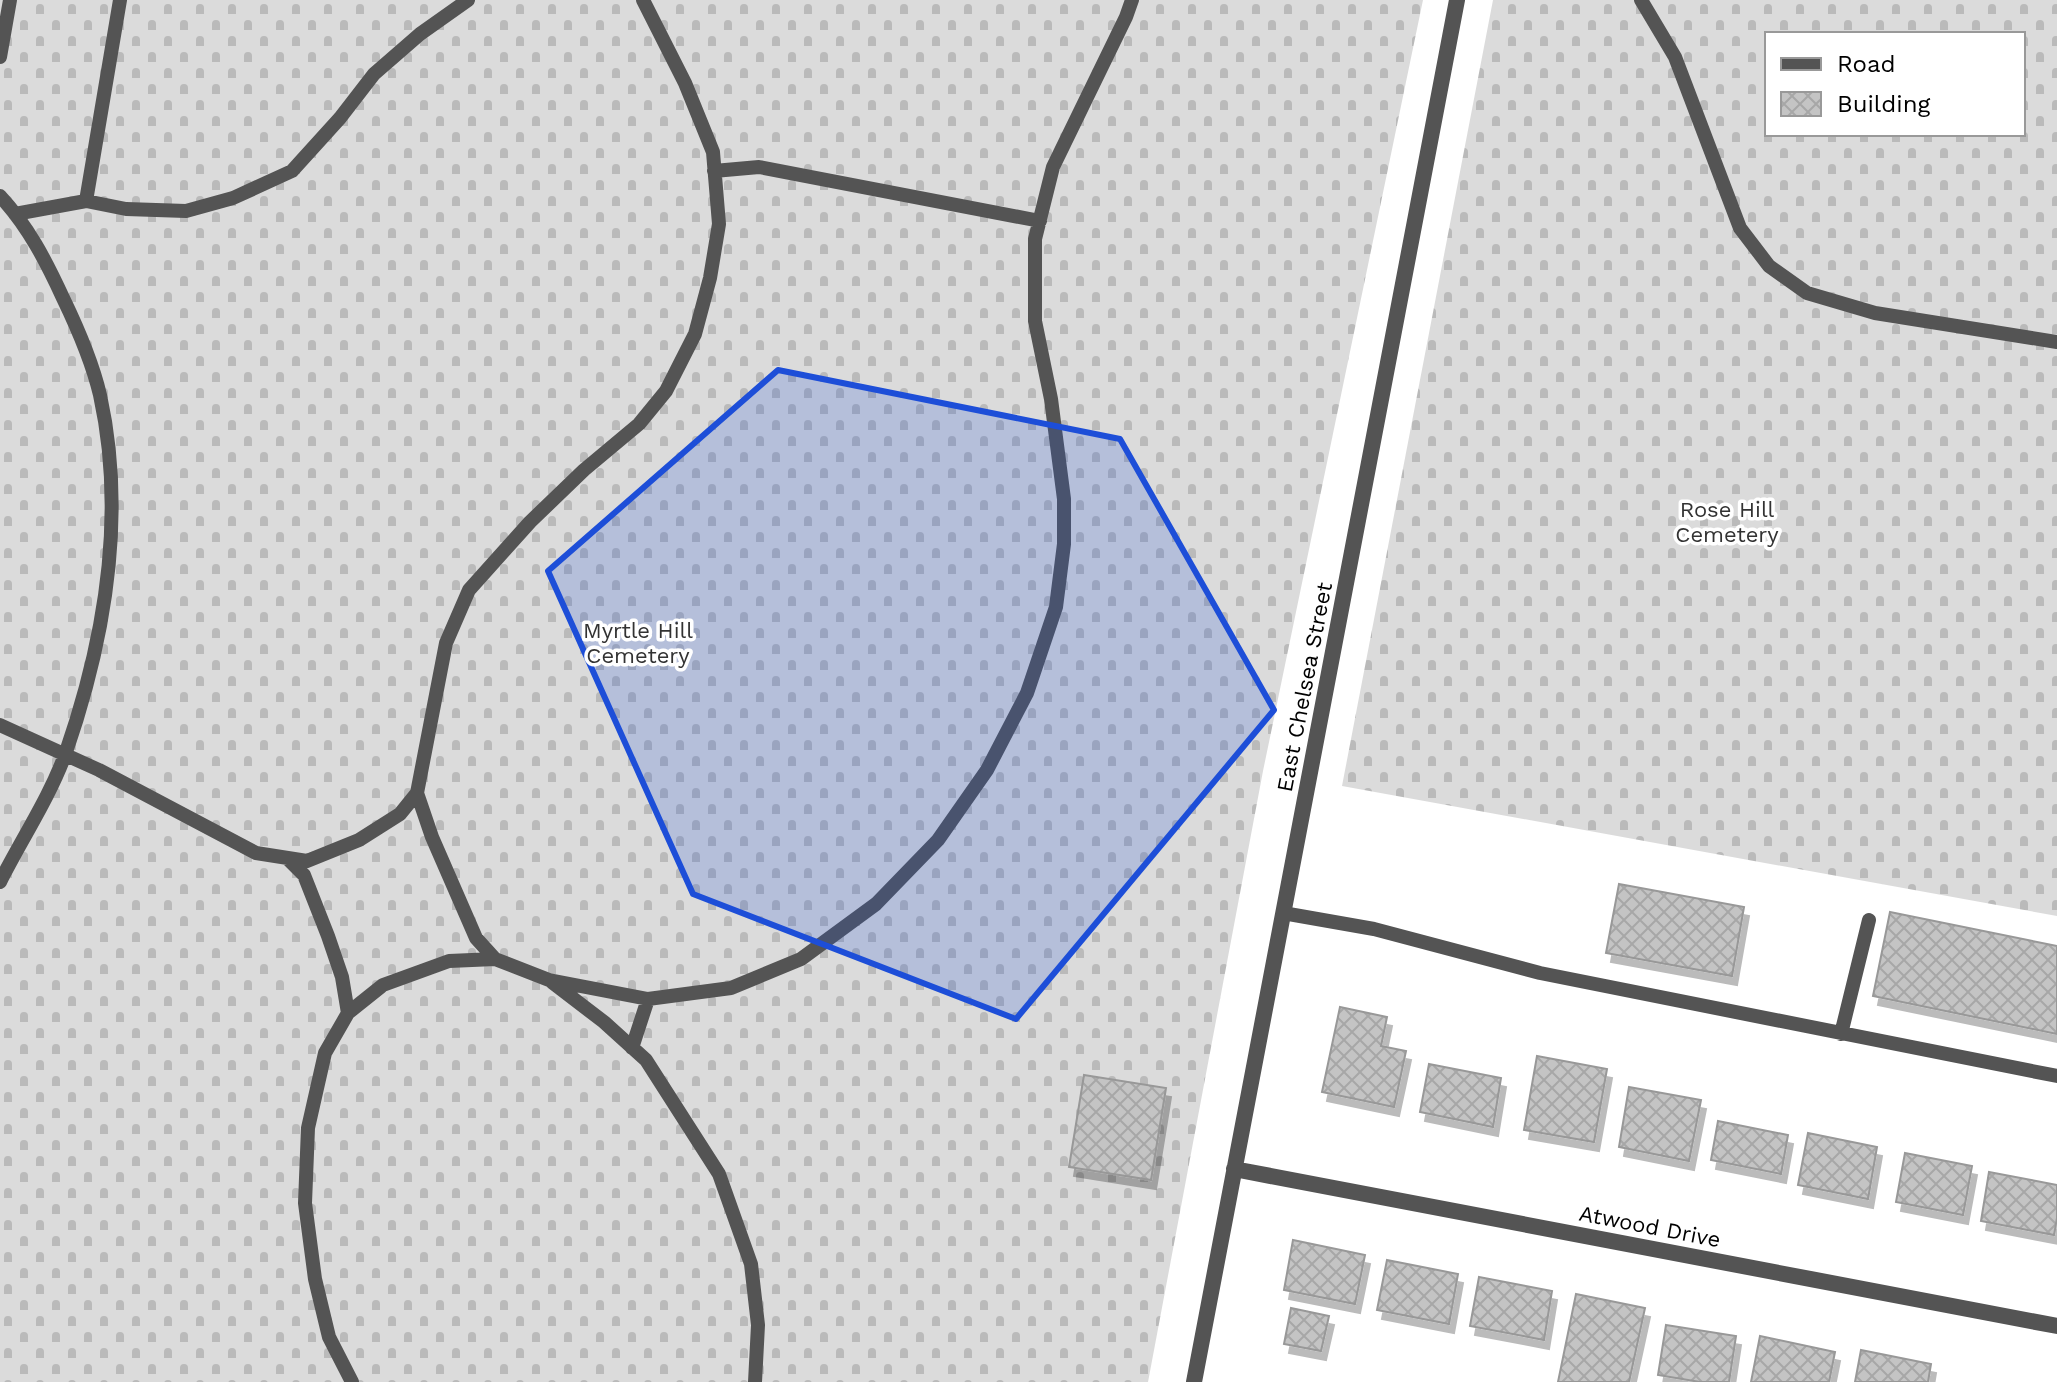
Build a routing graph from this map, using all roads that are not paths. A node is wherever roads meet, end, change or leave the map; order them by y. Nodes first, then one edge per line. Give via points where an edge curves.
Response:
1 (10, 0) edge
2 (120, 0) edge
3 (468, 0) edge
4 (643, 0) edge
5 (1132, 0) edge
6 (1457, 0) edge
7 (1641, 0) edge
8 (0, 57) edge
9 (714, 171) junction
10 (0, 196) edge
11 (86, 201) junction
12 (15, 214) junction
13 (1040, 221) junction
14 (2057, 342) edge
15 (0, 725) edge
16 (65, 755) junction
17 (417, 793) junction
18 (287, 858) junction
19 (0, 882) edge
20 (1283, 913) junction
21 (1869, 920) dead end
22 (495, 959) junction
23 (549, 980) junction
24 (648, 999) junction
25 (348, 1013) junction
26 (1841, 1034) junction
27 (632, 1048) junction
28 (2057, 1076) edge
29 (1234, 1169) junction
30 (2057, 1326) edge
31 (352, 1382) edge
32 (755, 1382) edge
33 (1194, 1382) edge

1 - 8 lane
2 - 11 lane
3 - 11 lane via 374,74 292,171 233,198 186,211
4 - 9 lane via 685,83 713,152
5 - 13 lane via 1053,167
6 - 20 street, East Chelsea Street
7 - 14 lane via 1675,57 1740,228 1769,266 1807,293 1875,313
9 - 13 lane via 759,167
9 - 17 lane via 719,224 695,334 666,391 639,424 530,522 469,590 446,643
10 - 12 lane
11 - 12 lane
12 - 16 lane via 41,250 83,342 110,454 108,571 93,653
13 - 24 lane via 1035,239 1035,321 1053,414 1064,544 1056,607 1027,693 987,770 938,840 876,904 801,959 731,988
15 - 16 lane
16 - 18 lane via 256,853
16 - 19 lane
17 - 18 lane via 400,814 359,840 307,861
17 - 22 lane via 476,938
18 - 25 lane via 304,875 342,977
20 - 26 lane via 1374,929 1540,973
20 - 29 street, East Chelsea Street
21 - 26 lane
22 - 23 lane
22 - 25 lane via 449,961 383,985
23 - 24 lane
23 - 27 lane
24 - 27 lane
25 - 31 lane via 325,1053 308,1128 305,1203 329,1337
26 - 28 lane
27 - 32 lane via 646,1060 712,1163 735,1216 751,1264 758,1325
29 - 30 street, Atwood Drive
29 - 33 street, East Chelsea Street

